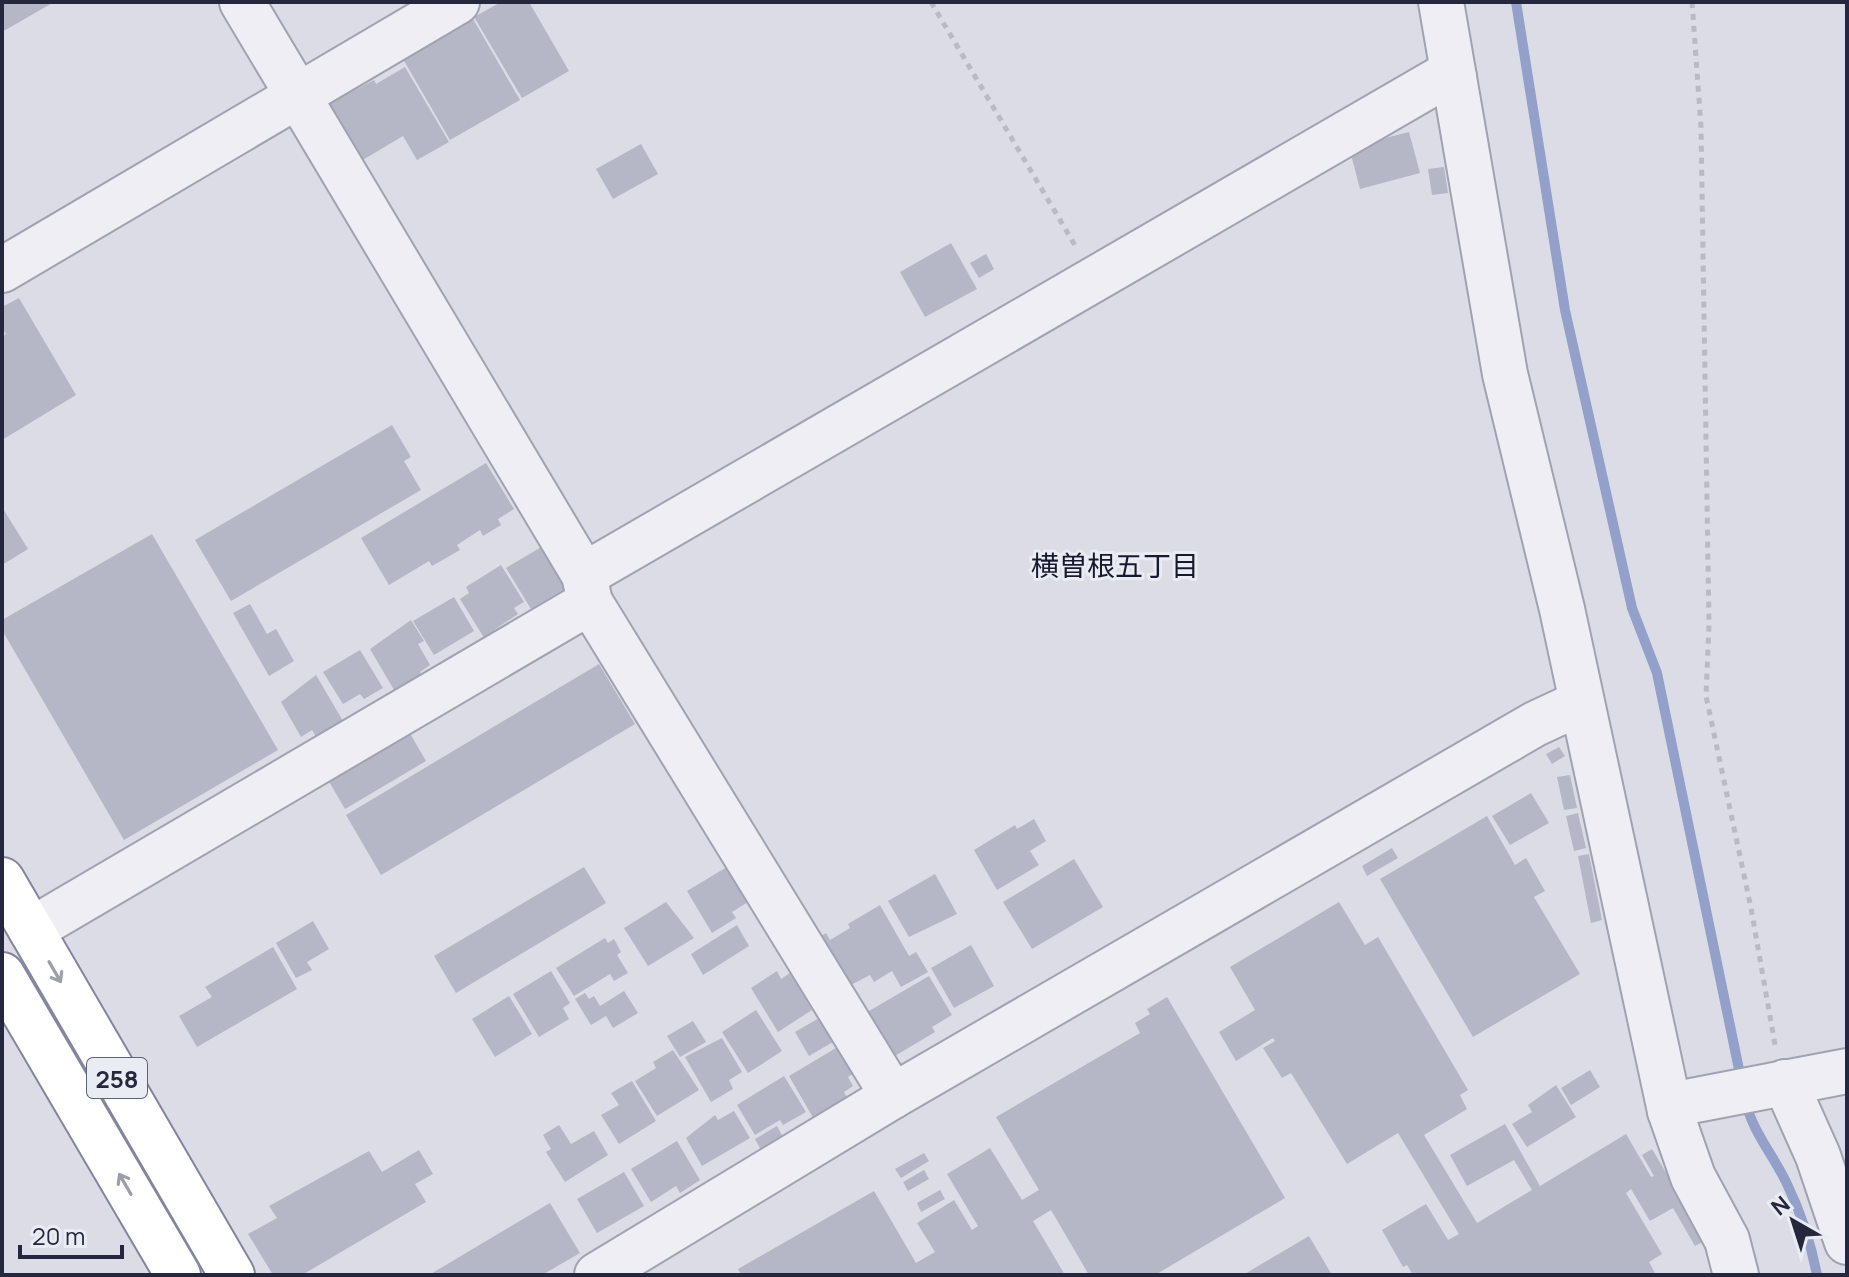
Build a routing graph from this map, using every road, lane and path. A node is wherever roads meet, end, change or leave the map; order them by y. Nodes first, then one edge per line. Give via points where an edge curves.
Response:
1 (242, 2) edge
2 (457, 2) edge
3 (931, 2) edge
4 (1441, 2) edge
5 (1692, 2) edge
6 (1454, 77) junction
7 (298, 96) junction
8 (2, 270) edge
9 (1095, 279) junction
10 (587, 588) junction
11 (1580, 703) junction
12 (2, 880) edge
13 (31, 930) junction
14 (2, 975) edge
15 (1847, 1071) edge
16 (1778, 1083) junction
17 (893, 1096) junction
18 (1680, 1106) junction
19 (1847, 1242) edge
20 (618, 1270) edge
21 (178, 1275) edge
22 (232, 1275) edge
23 (1736, 1275) edge

1 - 7 street
2 - 7 street
3 - 9 path
4 - 6 street
5 - 16 path via 1702,143 1706,696 1751,908
6 - 9 street via 1440,79
6 - 11 street via 1505,374
7 - 8 street
7 - 10 street
9 - 10 street
10 - 13 street
10 - 17 street
11 - 17 street via 1535,724
11 - 18 street
12 - 13 highway, 258
13 -> 22 highway, 258
21 -> 14 highway, 258
15 - 16 street
16 - 18 street
16 - 19 street via 1818,1156
17 - 20 street
18 - 23 street via 1693,1177 1727,1240

